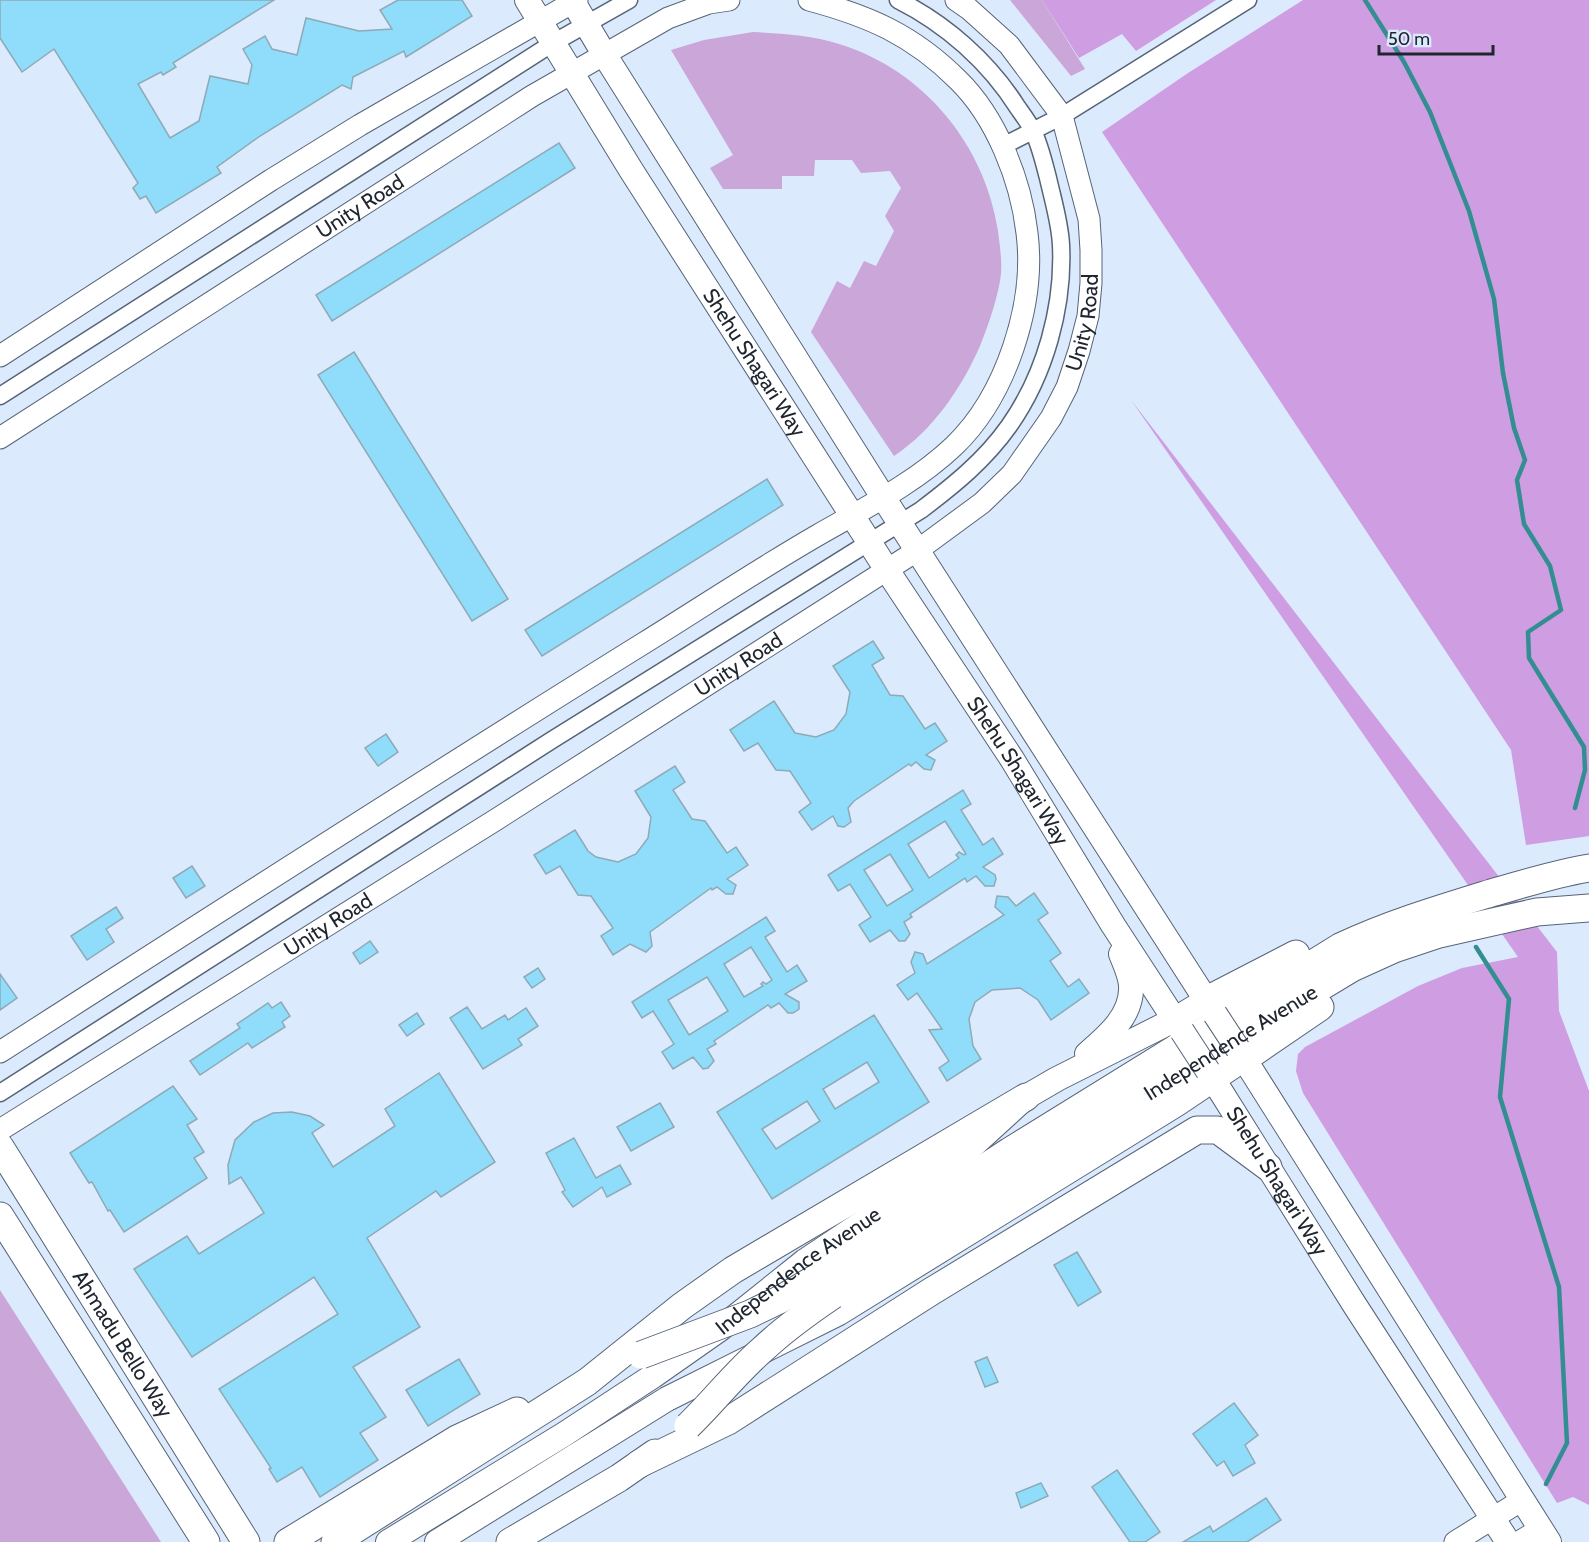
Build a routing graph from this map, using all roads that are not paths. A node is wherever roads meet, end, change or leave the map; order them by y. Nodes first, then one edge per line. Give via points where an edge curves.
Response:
1 (526, 0) edge
2 (630, 0) edge
3 (729, 0) edge
4 (809, 0) edge
5 (898, 0) edge
6 (956, 0) edge
7 (1248, 0) edge
8 (575, 1) edge
9 (539, 21) junction
10 (586, 23) junction
11 (553, 43) junction
12 (604, 54) junction
13 (572, 73) junction
14 (1062, 116) junction
15 (1033, 130) junction
16 (1003, 146) junction
17 (0, 356) edge
18 (0, 396) edge
19 (0, 438) edge
20 (884, 497) junction
21 (854, 515) junction
22 (900, 523) junction
23 (869, 541) junction
24 (918, 550) junction
25 (887, 570) junction
26 (1578, 869) edge
27 (1589, 908) edge
28 (1113, 925) junction
29 (1210, 1008) junction
30 (1178, 1026) junction
31 (0, 1052) edge
32 (1241, 1054) junction
33 (1210, 1075) junction
34 (1057, 1079) junction
35 (0, 1093) edge
36 (1026, 1097) junction
37 (0, 1130) edge
38 (0, 1147) edge
39 (1268, 1167) junction
40 (0, 1216) edge
41 (824, 1287) junction
42 (638, 1350) junction
43 (587, 1382) junction
44 (693, 1431) junction
45 (1522, 1500) junction
46 (1493, 1518) junction
47 (1544, 1535) edge
48 (206, 1542) edge
49 (246, 1542) edge
50 (288, 1542) edge
51 (335, 1542) edge
52 (388, 1542) edge
53 (436, 1542) edge
54 (510, 1542) edge
55 (1455, 1542) edge
56 (1508, 1542) edge
57 (1519, 1542) edge

1 - 9 main road, Shehu Shagari Way
2 - 10 street, Unity Road
3 - 12 street, Unity Road via 668,18
4 - 16 street via 850,11 932,56 961,82
5 - 15 street, Unity Road via 951,33 987,67
6 - 14 street, Unity Road via 1008,45
7 - 14 street
8 - 9 street
8 - 10 main road, Shehu Shagari Way
9 - 11 main road, Shehu Shagari Way
9 - 17 street via 271,180
10 - 11 street, Unity Road
10 - 12 main road, Shehu Shagari Way
11 - 13 main road, Shehu Shagari Way
11 - 18 street, Unity Road
12 - 13 street, Unity Road
12 - 20 main road, Shehu Shagari Way
13 - 19 street, Unity Road
13 - 21 main road, Shehu Shagari Way
14 - 15 street
14 - 24 street, Unity Road via 1086,208 1091,250 1088,316 1067,387 1051,418 1012,474 982,503
15 - 16 street
15 - 22 street, Unity Road via 1052,194 1061,246 1053,327 1043,358 1030,391 989,452 964,476
16 - 20 street via 1027,232 1028,265 1019,330 997,385 978,417 956,444 928,468
20 - 21 street
20 - 22 main road, Shehu Shagari Way
21 - 23 main road, Shehu Shagari Way
21 - 31 street via 519,720
22 - 23 street, Unity Road
22 - 24 main road, Shehu Shagari Way
23 - 25 main road, Shehu Shagari Way
23 - 35 street, Unity Road
24 - 25 street, Unity Road
24 - 29 main road, Shehu Shagari Way
25 - 28 main road, Shehu Shagari Way via 1012,759
25 - 37 street, Unity Road
26 - 29 main road via 1491,877 1420,894 1345,927
26 - 41 main road, Independence Avenue via 1426,912 1340,948 1020,1145
27 - 32 main road via 1454,944 1381,973
27 - 41 main road, Independence Avenue via 1537,912 1439,934 1352,968 942,1224
28 - 30 main road, Shehu Shagari Way
28 - 34 main road via 1129,974 1128,1008 1110,1034
29 - 30 main road, Independence Avenue
29 - 32 main road, Shehu Shagari Way, bridge
30 - 33 main road, Shehu Shagari Way, bridge
30 - 34 main road, Independence Avenue
32 - 33 main road, Independence Avenue
32 - 45 main road, Shehu Shagari Way
33 - 39 main road, Shehu Shagari Way
33 - 53 main road, Independence Avenue via 1177,1104 839,1313 667,1399
34 - 36 main road, Independence Avenue
36 - 42 main road via 733,1270 682,1306
36 - 52 main road, Independence Avenue via 958,1158 805,1261 653,1376 563,1436
38 - 49 main road, Ahmadu Bello Way
39 - 44 main road via 1218,1130 1197,1130 749,1408
39 - 46 main road, Shehu Shagari Way
40 - 48 main road, Ahmadu Bello Way
41 - 42 main road, bridge
41 - 44 main road, Independence Avenue, bridge via 811,1310 762,1349
42 - 43 main road
43 - 50 main road via 457,1439
43 - 51 main road
44 - 54 main road, Independence Avenue
45 - 46 street
45 - 47 main road, Shehu Shagari Way
46 - 55 street
46 - 56 main road, Shehu Shagari Way
47 - 57 street

